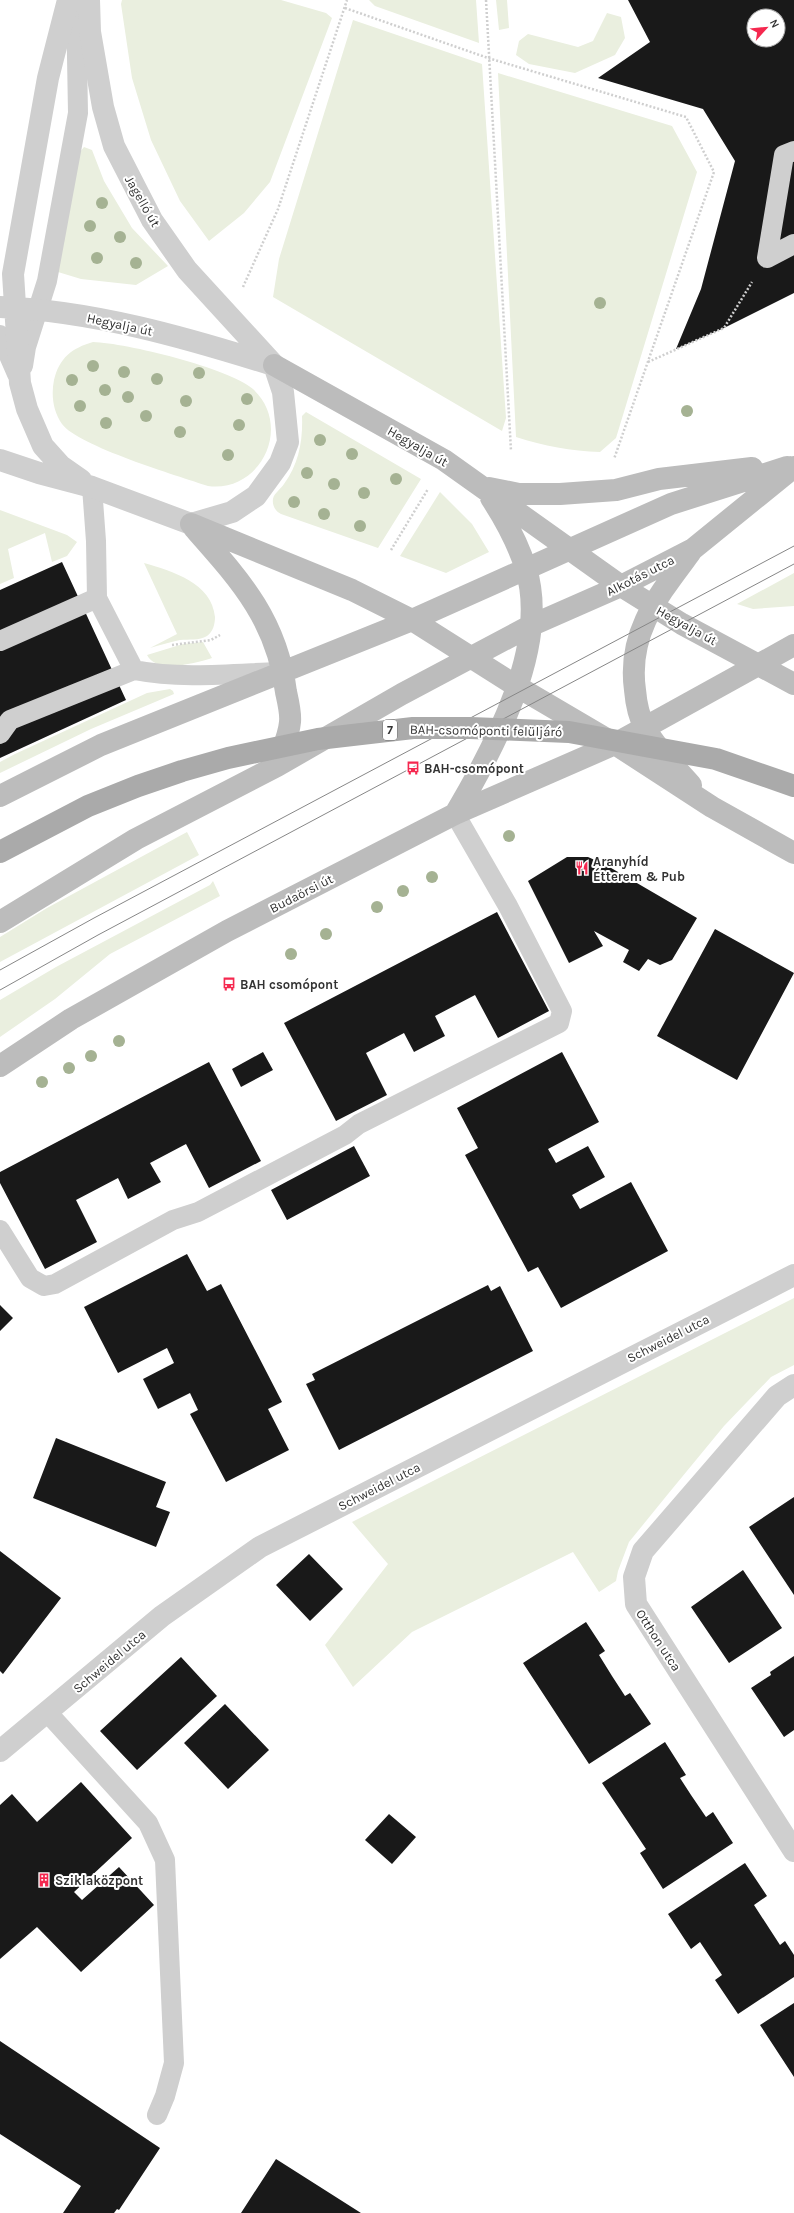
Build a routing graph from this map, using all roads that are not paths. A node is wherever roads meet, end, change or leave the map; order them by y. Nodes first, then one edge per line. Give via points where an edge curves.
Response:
1 (68, 0) edge
2 (76, 0) edge
3 (89, 0) edge
4 (794, 151) edge
5 (794, 244) edge
6 (8, 307) edge
7 (38, 310) junction
8 (0, 335) edge
9 (274, 365) junction
10 (20, 383) junction
11 (0, 460) edge
12 (794, 465) edge
13 (92, 487) junction
14 (484, 487) junction
15 (191, 524) junction
16 (569, 549) junction
17 (693, 549) junction
18 (526, 570) junction
19 (621, 586) junction
20 (97, 598) junction
21 (652, 605) junction
22 (412, 620) junction
23 (530, 626) junction
24 (0, 641) edge
25 (794, 645) edge
26 (471, 658) junction
27 (758, 664) junction
28 (134, 670) junction
29 (284, 672) junction
30 (794, 684) edge
31 (518, 687) junction
32 (644, 727) junction
33 (0, 734) edge
34 (615, 744) junction
35 (278, 766) junction
36 (794, 786) edge
37 (0, 796) edge
38 (712, 808) junction
39 (455, 814) junction
40 (0, 852) edge
41 (794, 853) edge
42 (0, 922) edge
43 (0, 1066) edge
44 (0, 1230) edge
45 (794, 1275) edge
46 (794, 1385) edge
47 (47, 1712) junction
48 (0, 1751) edge
49 (794, 1851) edge
50 (157, 2115) dead end

1 - 6 street via 48,78
2 - 7 lane via 78,113 47,281
3 - 9 street, Jagelló út via 90,32 103,107 114,146 129,179 152,220 187,270
4 - 5 lane via 784,155 767,258
6 - 7 street, Hegyalja út
6 - 10 street
7 - 9 street, Hegyalja út via 151,330
7 - 10 lane via 26,347
8 - 10 lane
9 - 14 main road, Hegyalja út via 444,460
9 - 15 street via 283,392 288,434 288,442 280,463 256,496 232,512
10 - 13 street via 27,409 43,446 61,466
11 - 13 street via 39,474
12 - 14 main road via 659,479 609,490 560,494 519,494
12 - 16 main road via 671,504
12 - 17 main road, Alkotás utca
13 - 15 street
13 - 20 lane
14 - 16 main road, Hegyalja út
14 - 18 main road via 511,530
15 - 22 main road via 352,590
15 - 29 main road via 226,564 259,609
16 - 18 main road
16 - 19 main road, Hegyalja út
17 - 19 main road, Alkotás utca
17 - 21 main road
18 - 22 main road
18 - 23 main road
19 - 21 main road, Hegyalja út
19 - 23 main road, Alkotás utca
20 - 24 lane
20 - 28 lane
21 - 27 main road, Hegyalja út
21 - 32 main road via 635,650 632,674 636,704
22 - 26 main road
22 - 29 main road
23 - 26 main road, Alkotás utca
23 - 31 main road
25 - 27 main road
26 - 31 main road
26 - 35 main road via 402,694
27 - 30 main road, Hegyalja út
27 - 32 main road
28 - 29 lane via 154,674 193,675
28 - 33 lane via 10,720
29 - 35 main road via 290,722
29 - 37 main road via 101,745
31 - 34 main road
31 - 39 main road via 495,741
32 - 34 main road
32 - 38 main road
34 - 38 main road
34 - 39 main road, Budaörsi út
35 - 42 main road via 136,839
36 - 40 main road, BAH-csomóponti felüljáró / 7, bridge via 716,759 569,732 470,728 398,730 325,738 182,771 88,806
38 - 41 main road
39 - 43 main road, Budaörsi út via 227,931 71,1019
39 - 44 lane via 508,906 562,1011 558,1023 359,1124 345,1135 198,1212 173,1220 55,1284 44,1286 30,1278
45 - 47 street, Schweidel utca via 260,1547 162,1616
46 - 49 street, Otthon utca via 778,1396 644,1551 634,1577 636,1604
47 - 48 street, Schweidel utca
47 - 50 lane via 148,1823 165,1860 174,2063

